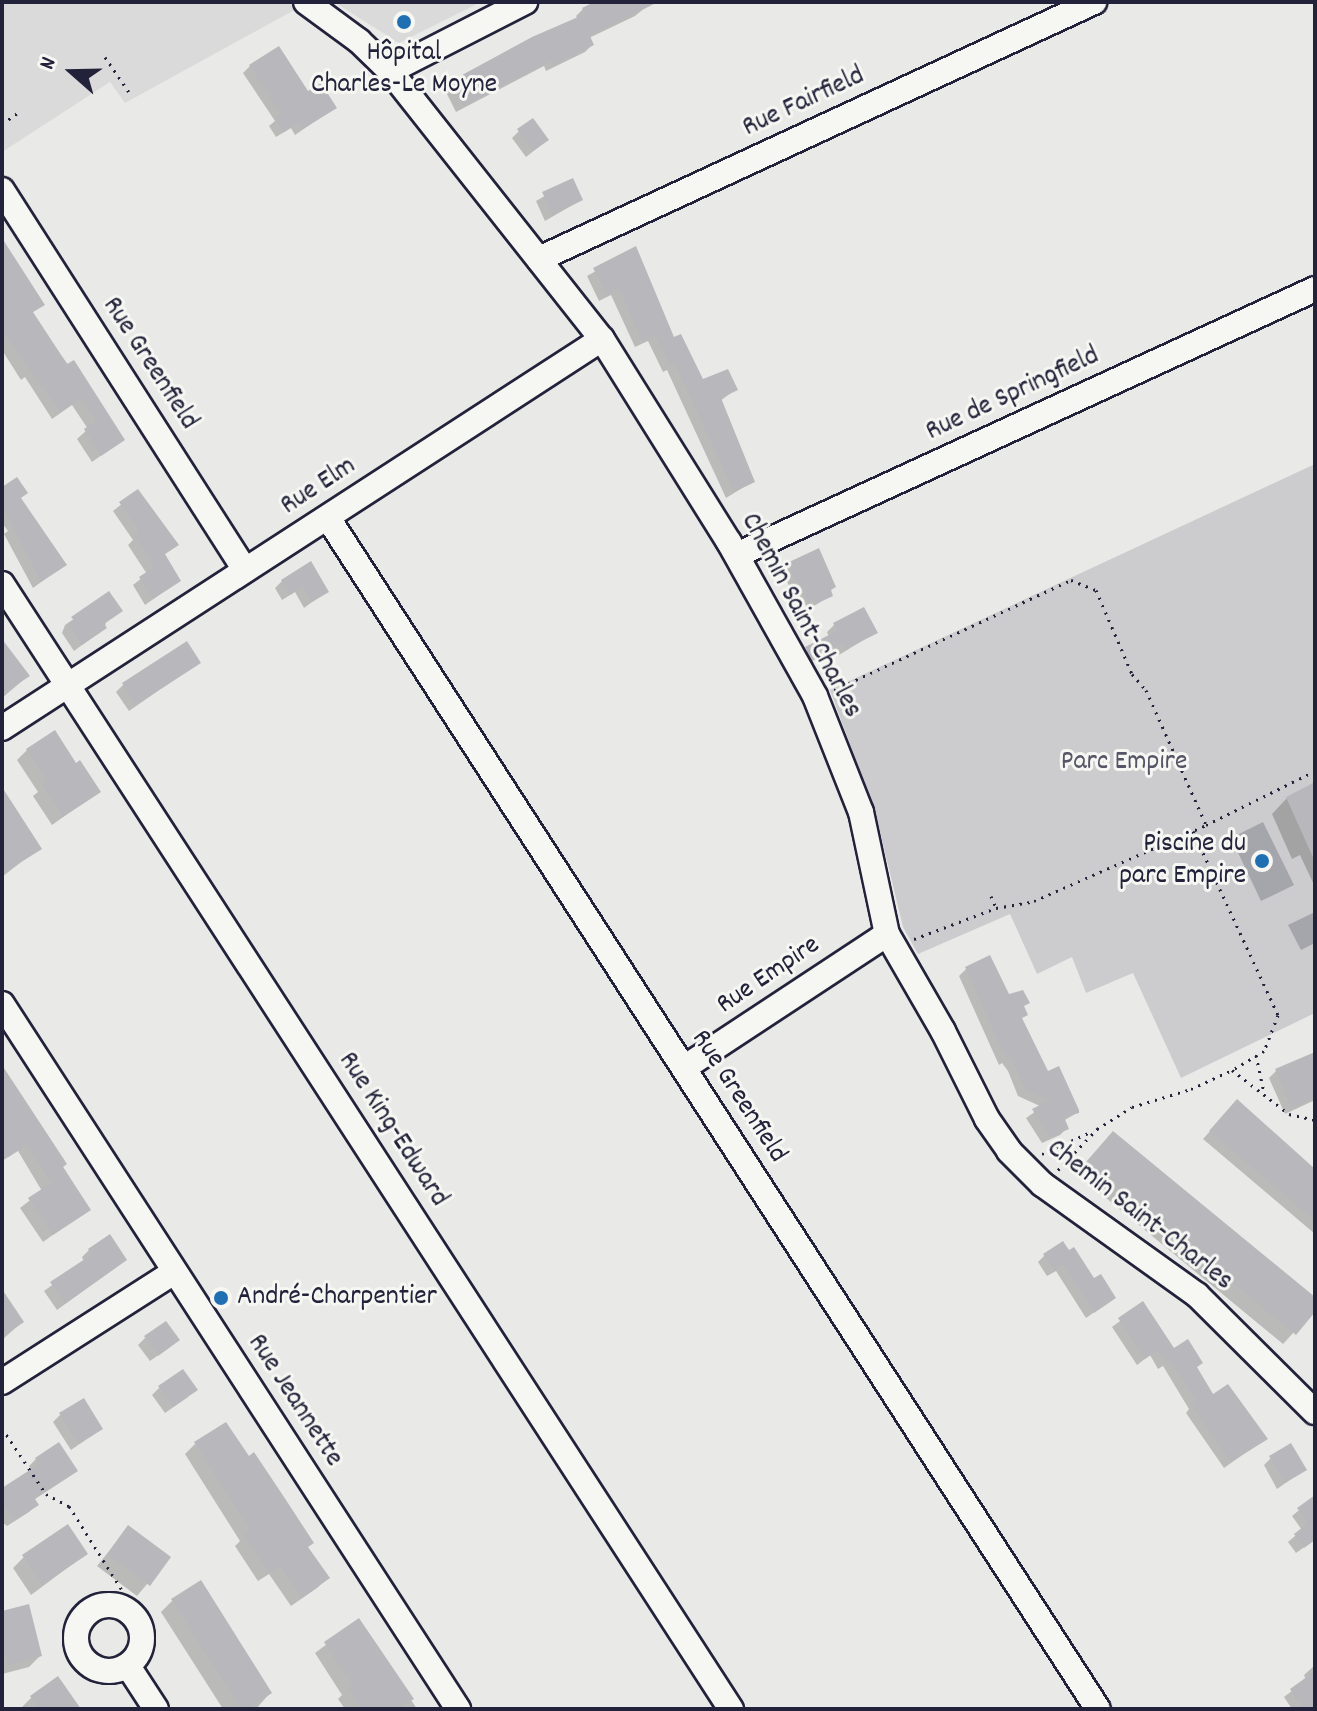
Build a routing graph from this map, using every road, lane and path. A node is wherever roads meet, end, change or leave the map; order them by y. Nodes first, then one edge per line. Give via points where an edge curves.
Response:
1 (306, 2) edge
2 (525, 2) edge
3 (1094, 2) edge
4 (105, 57) dead end
5 (390, 71) junction
6 (129, 92) dead end
7 (18, 113) dead end
8 (2, 124) edge
9 (2, 190) edge
10 (539, 259) junction
11 (1315, 289) edge
12 (602, 339) junction
13 (328, 518) junction
14 (737, 555) junction
15 (245, 570) junction
16 (2, 584) edge
17 (69, 686) junction
18 (827, 693) dead end
19 (2, 728) edge
20 (1315, 771) edge
21 (1206, 825) junction
22 (1193, 831) junction
23 (991, 896) dead end
24 (996, 908) junction
25 (898, 938) junction
26 (2, 1004) edge
27 (1256, 1055) junction
28 (684, 1068) junction
29 (1232, 1070) junction
30 (1264, 1096) junction
31 (1315, 1120) edge
32 (1097, 1129) junction
33 (1034, 1159) dead end
34 (1053, 1176) dead end
35 (174, 1272) junction
36 (2, 1382) edge
37 (1315, 1412) edge
38 (2, 1428) edge
39 (122, 1590) dead end
40 (128, 1666) dead end
41 (156, 1709) edge
42 (458, 1709) edge
43 (731, 1709) edge
44 (1098, 1709) edge

1 - 5 street, Chemin Saint-Charles
2 - 5 street
3 - 10 street, Rue Fairfield
4 - 6 path
5 - 10 street, Chemin Saint-Charles
7 - 8 path
9 - 15 street, Rue Greenfield
10 - 12 street, Chemin Saint-Charles
11 - 14 street, Rue de Springfield
12 - 13 street, Rue Elm
12 - 14 street, Chemin Saint-Charles
13 - 15 street, Rue Elm
13 - 28 street, Rue Greenfield
14 - 25 street, Chemin Saint-Charles via 815,696 861,812
15 - 17 street, Rue Elm
16 - 17 street, Rue King-Edward
17 - 19 street, Rue Elm
17 - 43 street, Rue King-Edward
18 - 21 path via 1071,580 1096,590
20 - 21 path
21 - 22 path
22 - 24 path via 1034,901
22 - 27 path via 1278,1015 1264,1051
23 - 24 path
24 - 25 path
25 - 28 street, Rue Empire
25 - 37 street, Chemin Saint-Charles via 987,1119 1009,1151 1042,1184 1197,1295
26 - 35 street, Rue Jeannette
27 - 29 path
27 - 30 path
28 - 44 street, Rue Greenfield
29 - 30 path
29 - 32 path via 1132,1107
30 - 31 path via 1289,1114
32 - 33 path
32 - 34 path
35 - 36 street
35 - 42 street, Rue Jeannette
38 - 39 path via 46,1494 69,1506
40 - 41 street

